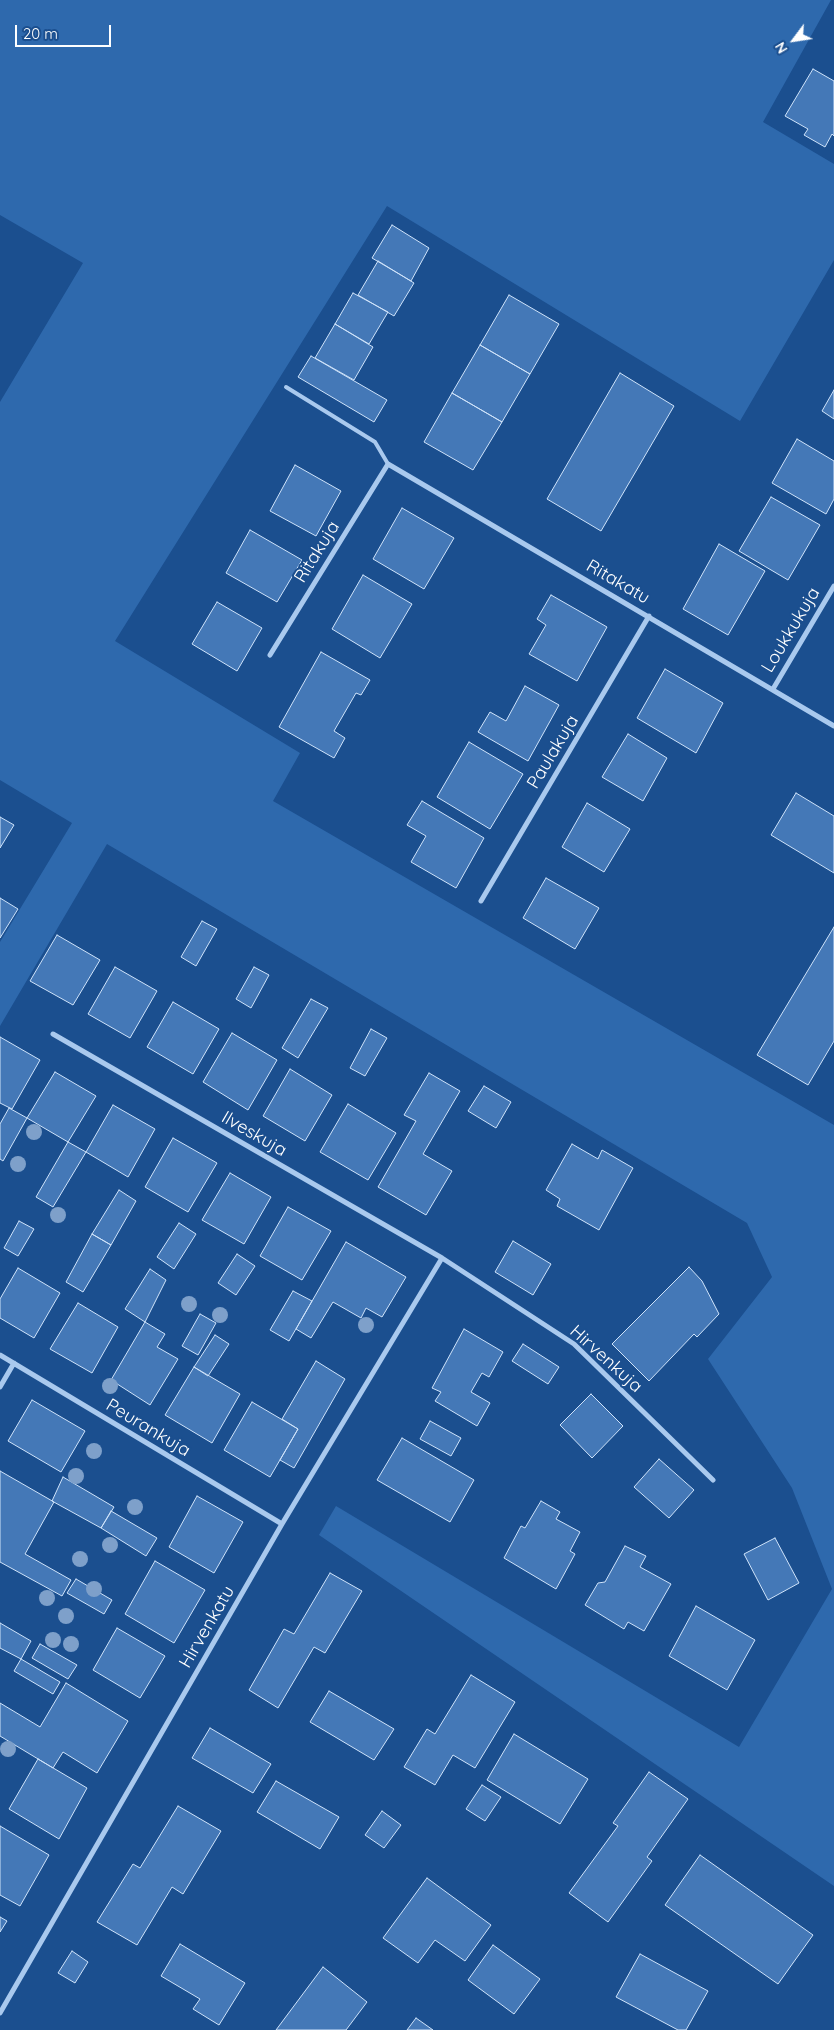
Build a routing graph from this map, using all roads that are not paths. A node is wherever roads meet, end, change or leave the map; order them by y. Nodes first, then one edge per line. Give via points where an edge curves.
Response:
1 (286, 387) dead end
2 (388, 464) junction
3 (834, 586) edge
4 (649, 616) junction
5 (270, 655) dead end
6 (772, 689) junction
7 (834, 726) edge
8 (480, 901) dead end
9 (53, 1034) dead end
10 (442, 1258) junction
11 (0, 1355) edge
12 (14, 1363) junction
13 (0, 1387) edge
14 (713, 1480) dead end
15 (282, 1524) junction
16 (0, 2013) edge

1 - 2 lane via 375,442
2 - 4 street, Ritakatu
2 - 5 street, Ritakuja
3 - 6 street, Loukkukuja
4 - 6 street, Ritakatu
4 - 8 street, Paulakuja
6 - 7 street, Ritakatu
9 - 10 street, Ilveskuja
10 - 14 street, Hirvenkuja via 574,1344
10 - 15 street, Hirvenkatu
11 - 12 street, Peurankuja
12 - 13 street
12 - 15 street, Peurankuja
15 - 16 street, Hirvenkatu

